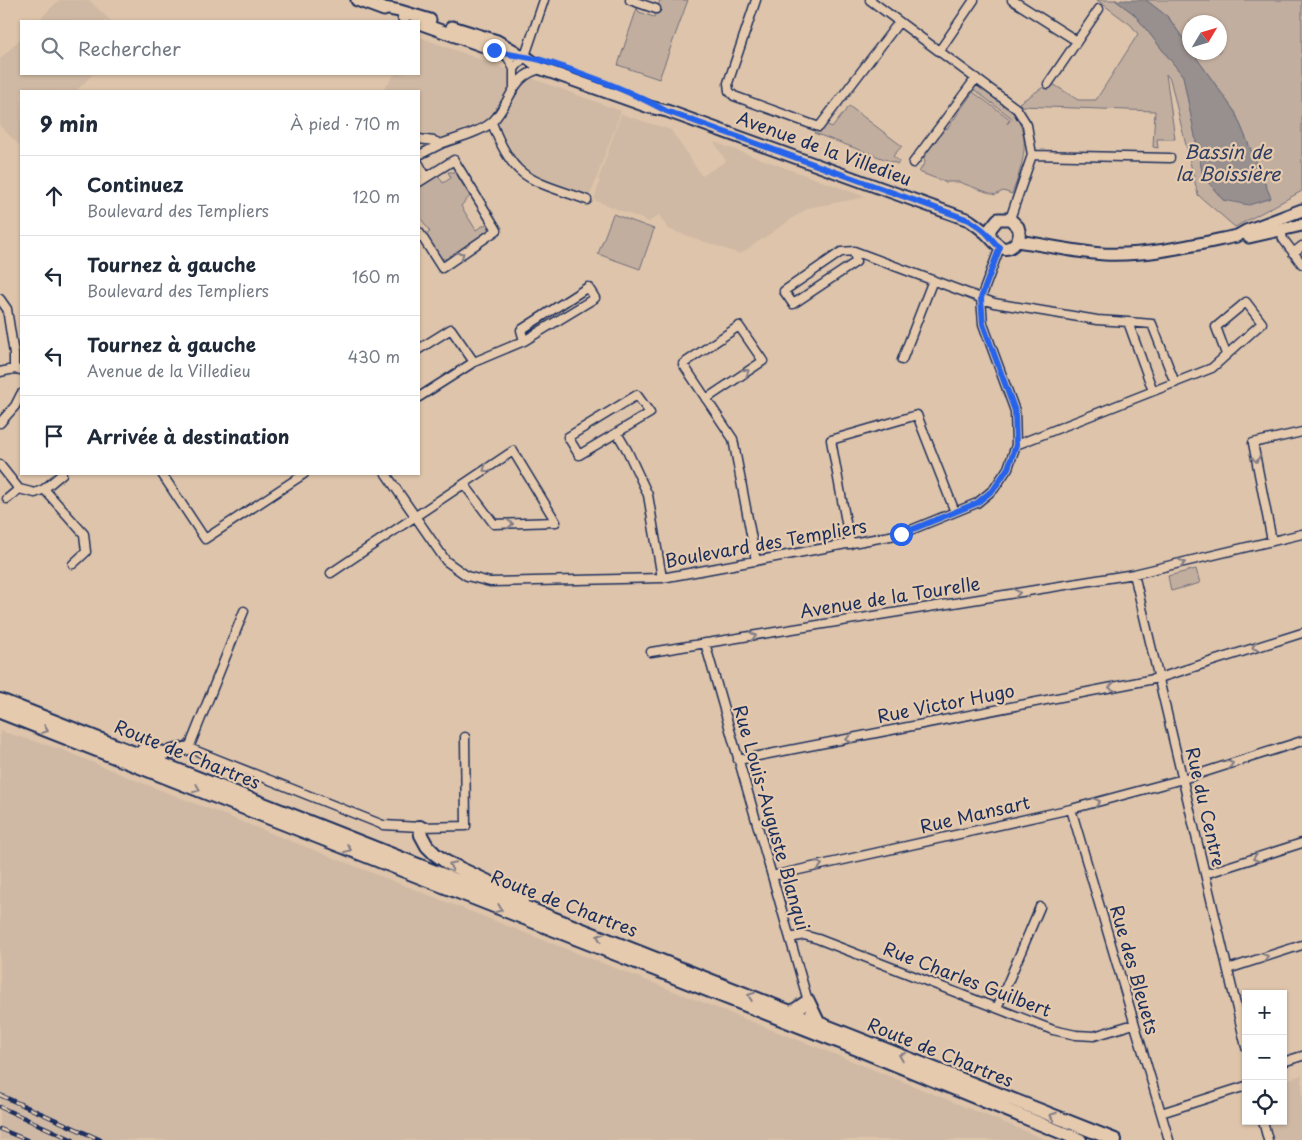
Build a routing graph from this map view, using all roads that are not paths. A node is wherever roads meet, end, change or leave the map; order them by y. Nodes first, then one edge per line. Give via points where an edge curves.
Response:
1 (357, 0) edge
2 (544, 0) edge
3 (630, 0) edge
4 (756, 0) edge
5 (870, 0) edge
6 (974, 0) edge
7 (1012, 0) edge
8 (378, 8) junction
9 (656, 9) dead end
10 (1099, 9) dead end
11 (408, 20) edge
12 (899, 22) junction
13 (420, 24) edge
14 (1077, 41) junction
15 (940, 50) junction
16 (506, 54) junction
17 (525, 56) junction
18 (542, 69) junction
19 (514, 70) junction
20 (523, 76) junction
21 (976, 78) junction
22 (1048, 84) dead end
23 (514, 88) junction
24 (666, 111) junction
25 (492, 123) junction
26 (420, 139) edge
27 (441, 144) junction
28 (420, 146) edge
29 (430, 150) junction
30 (420, 155) edge
31 (1032, 155) junction
32 (1170, 158) dead end
33 (913, 163) dead end
34 (420, 166) edge
35 (426, 177) junction
36 (420, 181) edge
37 (588, 200) dead end
38 (1302, 210) edge
39 (1010, 219) junction
40 (969, 220) junction
41 (995, 222) junction
42 (1302, 225) edge
43 (1281, 230) junction
44 (420, 234) edge
45 (1018, 236) junction
46 (1237, 236) junction
47 (990, 237) junction
48 (1302, 246) edge
49 (1000, 247) junction
50 (854, 251) junction
51 (1293, 253) junction
52 (1302, 264) edge
53 (933, 280) junction
54 (981, 298) junction
55 (0, 299) edge
56 (1128, 322) junction
57 (524, 341) junction
58 (420, 348) edge
59 (1226, 354) junction
60 (902, 360) dead end
61 (474, 362) junction
62 (18, 370) edge
63 (0, 372) edge
64 (1175, 383) junction
65 (1153, 391) junction
66 (421, 395) edge
67 (20, 396) edge
68 (706, 399) junction
69 (0, 423) edge
70 (1302, 432) edge
71 (617, 433) junction
72 (1016, 445) junction
73 (0, 465) edge
74 (61, 475) edge
75 (163, 475) edge
76 (302, 475) edge
77 (387, 475) edge
78 (464, 484) junction
79 (18, 489) junction
80 (44, 489) junction
81 (7, 499) dead end
82 (955, 512) junction
83 (414, 516) junction
84 (1302, 534) edge
85 (1272, 541) junction
86 (850, 544) junction
87 (756, 561) junction
88 (73, 564) dead end
89 (331, 573) dead end
90 (1134, 574) junction
91 (662, 578) junction
92 (244, 611) dead end
93 (1302, 633) edge
94 (705, 644) junction
95 (651, 652) dead end
96 (1159, 678) junction
97 (0, 700) edge
98 (0, 712) edge
99 (50, 720) junction
100 (465, 737) dead end
101 (1302, 741) edge
102 (189, 748) junction
103 (738, 760) junction
104 (1183, 779) junction
105 (1071, 809) junction
106 (420, 827) junction
107 (1302, 843) edge
108 (1205, 874) junction
109 (772, 876) junction
110 (1040, 907) dead end
111 (555, 919) junction
112 (790, 938) junction
113 (1302, 945) edge
114 (1228, 969) junction
115 (808, 1001) junction
116 (997, 1008) junction
117 (792, 1012) junction
118 (818, 1022) junction
119 (1134, 1024) junction
120 (1243, 1035) edge
121 (1302, 1056) edge
122 (1287, 1061) edge
123 (1242, 1087) edge
124 (1161, 1113) junction
125 (1263, 1125) edge
126 (1080, 1140) edge
127 (1115, 1140) edge
128 (1169, 1140) edge
129 (1268, 1140) edge

1 - 8 street, Avenue de la Villedieu
2 - 17 street
3 - 9 street
4 - 12 street via 728,82 729,91 734,96 819,127
5 - 12 street
6 - 15 street
7 - 14 street
8 - 11 street, Avenue de la Villedieu
8 - 17 street, Avenue de la Villedieu via 400,11 497,42
10 - 14 street
12 - 15 street
13 - 16 street, Avenue de la Villedieu
14 - 22 street
15 - 21 street
16 - 17 street, Avenue de la Villedieu
16 - 19 street
17 - 18 street, Avenue de la Villedieu
17 - 19 street
17 - 20 street
17 - 24 street, Avenue de la Villedieu via 604,83
18 - 20 street
18 - 24 street, Avenue de la Villedieu
19 - 23 street
20 - 23 street
21 - 31 street via 1017,109 1027,125
21 - 33 street
23 - 25 street via 507,104
24 - 40 street, Avenue de la Villedieu
25 - 27 street
25 - 37 street via 499,142 518,169 530,178
26 - 27 street
27 - 29 street
28 - 29 street
29 - 30 street
31 - 32 street
31 - 39 street
34 - 35 street
35 - 36 street
44 -> 35 street via 442,268 498,230 454,160
38 - 46 street
39 - 41 street via 1002,218
39 - 45 street via 1016,224
40 - 41 street, Avenue de la Villedieu
40 - 47 street, Avenue de la Villedieu
41 - 47 street via 990,229
42 - 43 street
43 - 46 street via 1244,238
43 - 51 street
45 - 46 street via 1044,246 1105,254 1136,254
45 - 49 street via 1010,247
47 - 49 street
48 - 51 street
49 - 54 street, Boulevard des Templiers
50 - 50 street via 840,252 784,290 793,304 856,262
50 - 53 street
51 - 52 street
53 - 54 street
53 - 60 street
54 - 56 street via 1096,320
54 - 72 street, Boulevard des Templiers via 983,324 1015,411
55 - 62 street via 7,309
56 - 64 street via 1152,324
56 - 65 street
57 - 57 street via 521,330 588,286 596,298
57 - 61 street
58 - 61 street via 451,329
59 - 59 street via 1262,323 1246,302 1216,328
59 - 64 street via 1212,368
61 - 66 street
62 - 63 street
64 - 65 street
65 - 72 street
67 - 69 street via 16,406
68 -> 68 street via 763,361 739,326 683,364
68 - 87 street via 733,439
70 -> 85 street via 1253,443
71 - 71 street via 650,413 637,394 568,437 579,455
71 - 91 street via 648,495
72 - 82 street, Boulevard des Templiers via 1008,468 994,489 977,503
73 - 79 street
74 - 80 street
75 - 76 street via 205,539
77 - 83 street, Boulevard des Templiers
78 -> 78 street via 494,524 556,522 513,451
78 - 83 street
79 - 80 street via 35,493
79 - 81 street
80 - 88 street via 84,534 86,552
82 - 86 street, Boulevard des Templiers via 901,534
82 - 86 street via 917,415 831,440
83 - 89 street
83 - 91 street, Boulevard des Templiers via 446,561 467,576 482,580
84 - 85 street, Avenue de la Tourelle
90 -> 85 street, Avenue de la Tourelle
86 - 87 street, Boulevard des Templiers
87 - 91 street, Boulevard des Templiers
94 -> 90 street, Avenue de la Tourelle
90 - 96 street, Rue du Centre
92 - 102 street
93 -> 96 street, Rue Victor Hugo
94 - 95 street, Avenue de la Tourelle
94 - 103 street, Rue Louis-Auguste Blanqui
96 -> 103 street, Rue Victor Hugo
96 - 104 street, Rue du Centre
97 - 99 main road, Route de Chartres
98 -> 126 main road, Route de Chartres
99 - 102 main road via 89,729 154,753
99 - 111 main road, Route de Chartres
100 - 106 street via 466,826
104 -> 101 street, Rue Mansart
102 - 106 street via 383,825
103 - 109 street, Rue Louis-Auguste Blanqui
105 -> 104 street, Rue Mansart
104 - 108 street, Rue du Centre
109 -> 105 street, Rue Mansart
105 - 119 street, Rue des Bleuets
111 -> 106 main road via 549,909 434,854 421,835
107 -> 108 street
108 - 114 street, Rue du Centre
109 - 112 street, Rue Louis-Auguste Blanqui
110 - 116 street
117 -> 111 main road, Route de Chartres
112 - 115 street, Rue Louis-Auguste Blanqui
112 - 116 street, Rue Charles Guilbert via 818,939
114 -> 113 street
114 - 120 street, Rue du Centre
115 - 117 main road
115 - 118 main road
116 - 119 street, Rue Charles Guilbert via 1053,1030 1076,1035 1094,1036
117 - 118 main road, Route de Chartres
127 -> 118 main road, Route de Chartres
119 - 124 street, Rue des Bleuets
121 - 122 street
123 - 124 street
124 - 128 street, Rue des Bleuets
125 - 129 street

